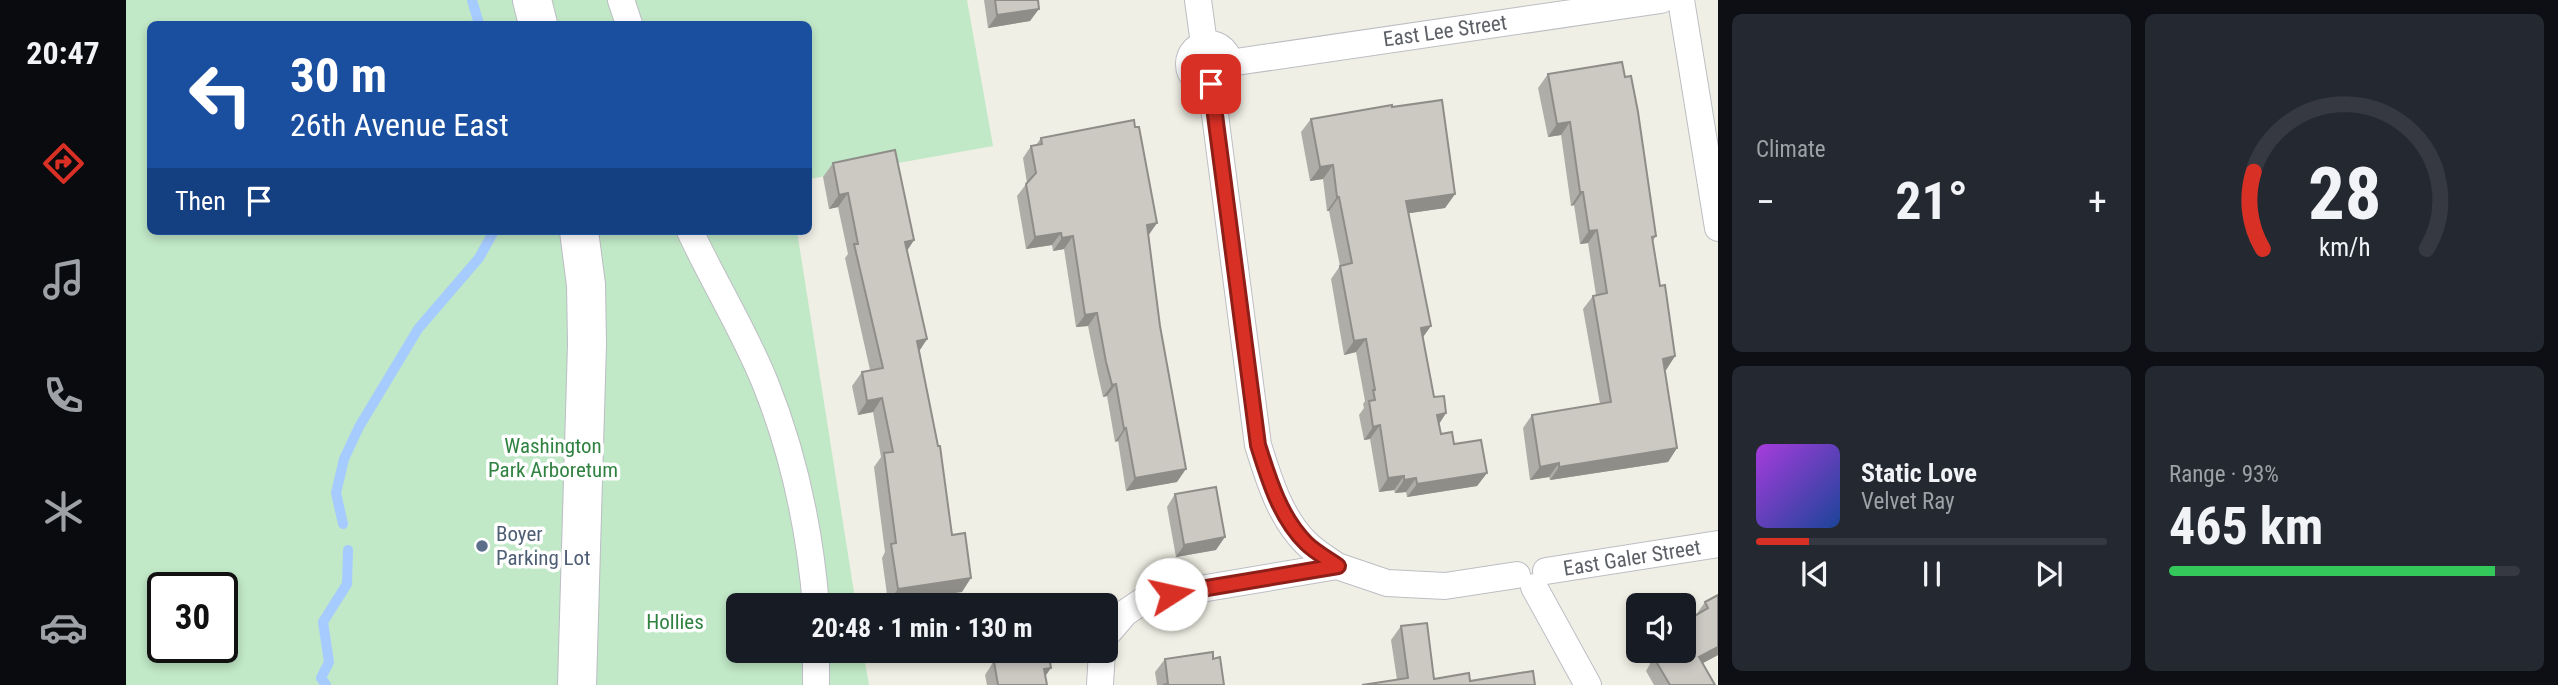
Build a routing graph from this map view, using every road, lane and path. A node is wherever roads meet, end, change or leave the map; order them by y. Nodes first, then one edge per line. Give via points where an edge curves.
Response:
1 (532, 0) edge
2 (621, 0) edge
3 (1198, 0) edge
4 (1661, 0) edge
5 (1681, 0) edge
6 (537, 21) edge
7 (628, 21) edge
8 (1204, 44) junction
9 (1230, 63) junction
10 (1211, 84) junction
11 (1718, 228) edge
12 (580, 235) edge
13 (692, 235) edge
14 (1718, 544) edge
15 (1338, 566) junction
16 (1532, 578) junction
17 (815, 593) edge
18 (1118, 621) edge
19 (816, 663) edge
20 (1099, 663) edge
21 (577, 685) edge
22 (816, 685) edge
23 (1100, 685) edge
24 (1588, 685) edge

1 - 6 main road
2 - 7 street
3 - 8 street
4 - 9 street, East Lee Street
5 - 11 street
8 - 9 street via 1220,47
8 - 10 street via 1191,53 1189,67 1195,79
9 - 10 street via 1221,80
10 - 15 street via 1258,445 1273,493 1289,519 1306,543
12 - 21 main road via 587,344
13 - 17 street via 767,386 799,494
14 - 16 street, East Galer Street
15 - 16 street, East Galer Street via 1387,583 1445,586
15 - 18 street, East Galer Street via 1147,598
16 - 24 street
19 - 22 street
20 - 23 street

